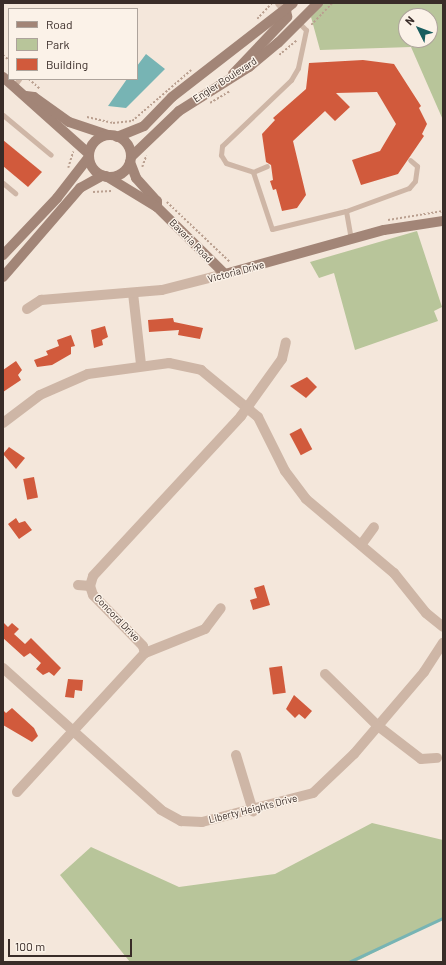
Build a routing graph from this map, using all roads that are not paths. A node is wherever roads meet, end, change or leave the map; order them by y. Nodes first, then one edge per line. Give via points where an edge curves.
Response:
1 (318, 3) edge
2 (286, 5) edge
3 (299, 23) junction
4 (228, 80) junction
5 (17, 82) edge
6 (26, 96) junction
7 (3, 115) edge
8 (112, 136) junction
9 (51, 155) dead end
10 (88, 155) junction
11 (131, 159) junction
12 (410, 160) dead end
13 (267, 166) dead end
14 (253, 172) junction
15 (104, 176) junction
16 (3, 183) edge
17 (15, 193) dead end
18 (157, 207) junction
19 (346, 211) junction
20 (443, 221) edge
21 (352, 239) junction
22 (3, 255) edge
23 (225, 274) junction
24 (3, 277) edge
25 (133, 293) junction
26 (27, 309) dead end
27 (286, 342) dead end
28 (141, 364) junction
29 (248, 407) junction
30 (3, 423) edge
31 (374, 527) dead end
32 (361, 546) junction
33 (78, 585) dead end
34 (90, 586) junction
35 (221, 608) dead end
36 (443, 627) edge
37 (443, 643) edge
38 (145, 653) junction
39 (3, 668) edge
40 (325, 674) dead end
41 (378, 726) junction
42 (72, 733) junction
43 (236, 755) dead end
44 (437, 758) dead end
45 (17, 792) dead end
46 (253, 811) junction

1 - 3 main road, Engler Boulevard
2 - 4 main road via 287,17
2 - 8 main road, Engler Boulevard via 172,96 144,126
3 - 4 main road, Engler Boulevard
3 - 14 lane via 306,30 306,45 291,80 220,150 226,163
4 - 11 main road, Engler Boulevard via 179,111
5 - 6 main road
6 - 8 main road
6 - 10 main road via 29,103 75,138
7 - 9 lane
8 - 10 main road via 97,138
8 - 11 main road via 129,147
10 - 15 main road
10 - 22 main road via 57,198
11 - 15 main road via 121,174
11 - 18 main road, Bavaria Road via 136,178 157,201
12 - 19 lane via 417,166 415,181 409,188
13 - 14 lane
14 - 19 lane via 272,229
15 - 18 main road, Bavaria Road
15 - 24 main road via 80,188
16 - 17 lane
18 - 23 main road, Bavaria Road
19 - 21 lane
20 - 21 main road, Victoria Drive via 414,223
21 - 23 main road, Victoria Drive
23 - 25 street, Victoria Drive via 162,290
25 - 26 street, Victoria Drive via 41,300
25 - 28 street
27 - 29 street, Concord Drive via 282,359
28 - 29 street via 169,363 201,370
28 - 30 street via 80,377 40,395
29 - 32 street via 267,431 284,471 306,499
29 - 34 street, Concord Drive via 100,566
31 - 32 street
32 - 36 street via 394,573 426,613
33 - 34 street
34 - 38 street, Concord Drive via 96,599 143,646
35 - 38 street via 205,629
37 - 41 street, Liberty Heights Drive via 424,672
38 - 42 street, Concord Drive
39 - 42 street, Liberty Heights Drive
40 - 41 street
41 - 44 street via 421,759
41 - 46 street, Liberty Heights Drive via 334,775 313,793
42 - 45 street, Concord Drive
42 - 46 street, Liberty Heights Drive via 161,810 181,821 202,822
43 - 46 street

